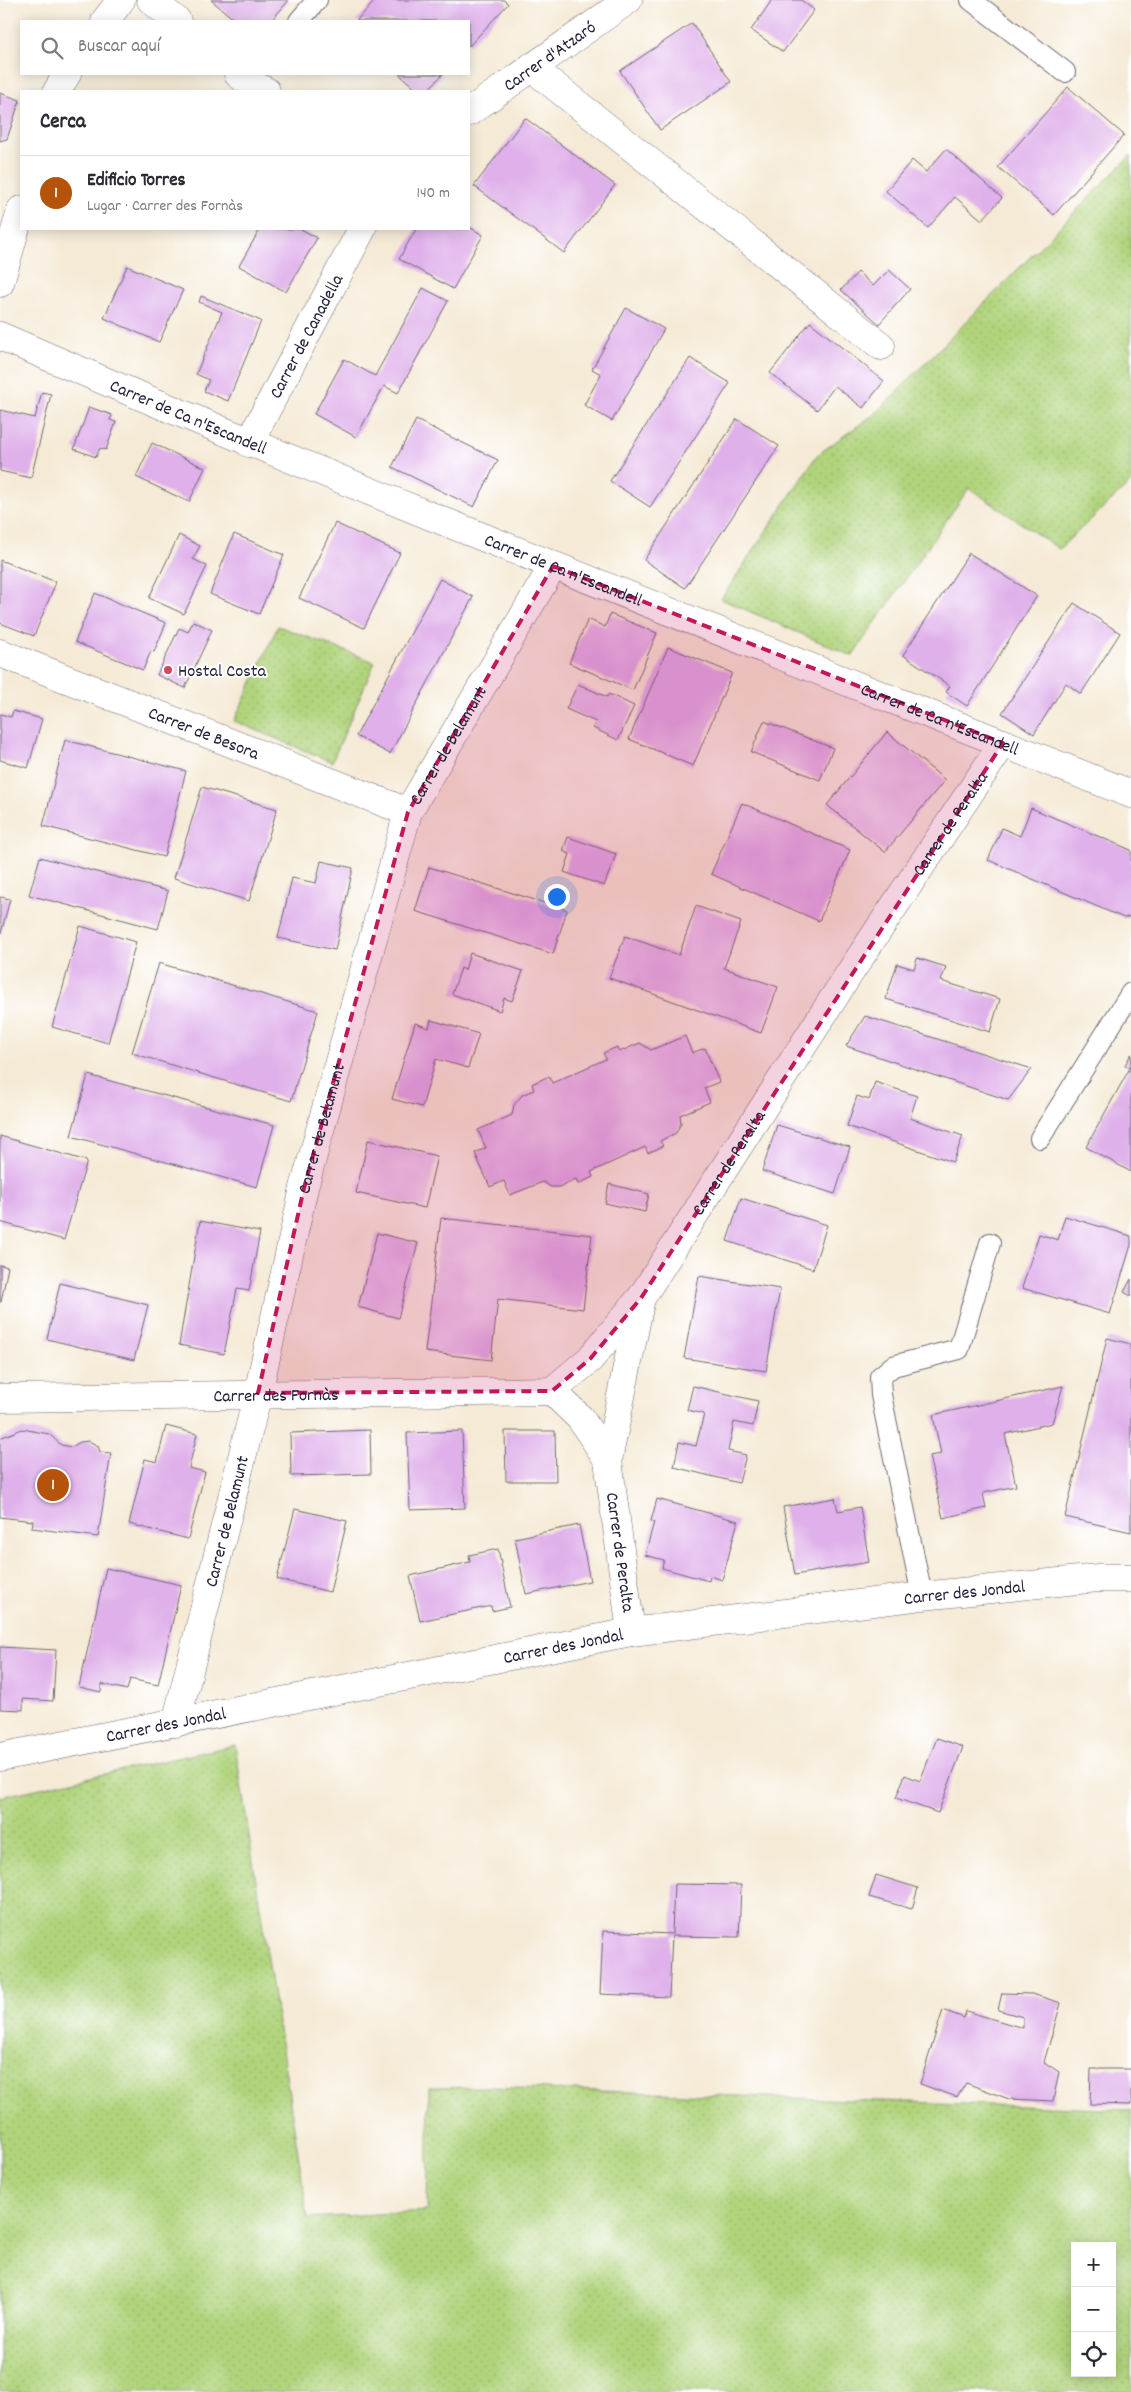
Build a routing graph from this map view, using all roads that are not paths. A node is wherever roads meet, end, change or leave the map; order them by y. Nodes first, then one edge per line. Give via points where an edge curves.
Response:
1 (121, 0) edge
2 (151, 0) edge
3 (317, 0) edge
4 (971, 0) edge
5 (612, 4) edge
6 (106, 20) edge
7 (176, 20) edge
8 (301, 20) edge
9 (531, 67) junction
10 (1065, 72) dead end
11 (66, 75) edge
12 (58, 90) edge
13 (470, 111) edge
14 (20, 213) edge
15 (361, 230) edge
16 (0, 283) edge
17 (0, 336) edge
18 (881, 346) dead end
19 (249, 443) junction
20 (553, 566) junction
21 (0, 653) edge
22 (1003, 743) junction
23 (1131, 794) edge
24 (408, 812) junction
25 (1131, 993) edge
26 (1040, 1138) dead end
27 (990, 1243) dead end
28 (641, 1298) junction
29 (552, 1391) junction
30 (258, 1393) junction
31 (0, 1398) edge
32 (608, 1460) junction
33 (1131, 1578) edge
34 (922, 1596) junction
35 (631, 1632) junction
36 (176, 1723) junction
37 (0, 1757) edge

1 - 6 street
2 - 7 street
3 - 8 lane
4 - 10 lane
5 - 9 street, Carrer d'Atzaró
9 - 13 street, Carrer d'Atzaró
9 - 18 street
11 - 12 street
14 - 16 street
15 - 19 street, Carrer de Canadella
17 - 19 street, Carrer de Ca n'Escandell
19 - 20 street, Carrer de Ca n'Escandell
20 - 22 street, Carrer de Ca n'Escandell
20 - 24 street, Carrer de Belamunt
21 - 24 street, Carrer de Besora
22 - 23 street, Carrer de Ca n'Escandell
22 - 28 street, Carrer de Peralta via 848,974
24 - 30 street, Carrer de Belamunt via 304,1188
25 - 26 lane
27 - 34 lane via 959,1349 893,1366 880,1377
28 - 29 street via 590,1359
28 - 32 street, Carrer de Peralta
29 - 30 street, Carrer des Fornàs
29 - 32 street via 580,1418
30 - 31 street, Carrer des Fornàs
30 - 36 street, Carrer de Belamunt
32 - 35 street, Carrer de Peralta
33 - 34 street, Carrer des Jondal via 1098,1578
34 - 35 street, Carrer des Jondal
35 - 36 street, Carrer des Jondal
36 - 37 street, Carrer des Jondal

